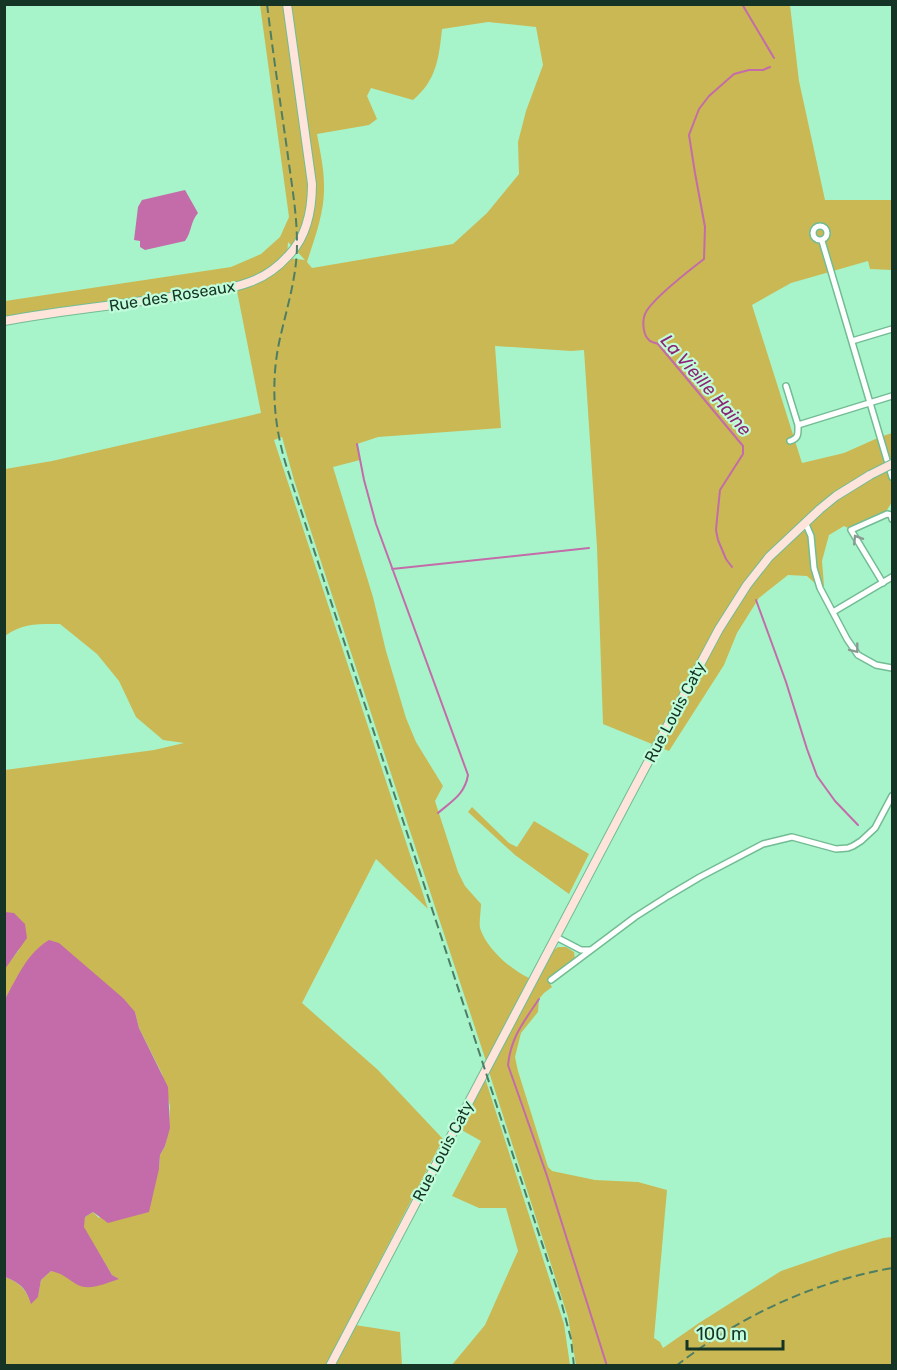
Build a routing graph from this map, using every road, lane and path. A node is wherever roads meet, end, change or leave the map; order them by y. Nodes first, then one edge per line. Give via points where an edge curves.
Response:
1 (287, 4) edge
2 (822, 241) dead end
3 (4, 321) edge
4 (892, 328) edge
5 (852, 341) junction
6 (786, 386) dead end
7 (892, 396) edge
8 (870, 403) junction
9 (798, 425) junction
10 (790, 441) dead end
11 (892, 464) edge
12 (892, 477) edge
13 (891, 515) edge
14 (805, 522) junction
15 (892, 578) edge
16 (883, 583) junction
17 (833, 612) junction
18 (892, 668) edge
19 (892, 796) edge
20 (556, 937) junction
21 (592, 950) junction
22 (551, 980) dead end
23 (330, 1365) edge

1 - 3 main road, Rue des Roseaux via 312,199 306,226 287,258 259,278 236,286
2 - 5 street
4 - 5 street
5 - 8 street
6 - 9 street
7 - 8 street
8 - 9 street
8 - 12 street
9 - 10 street via 798,436
11 - 14 main road, Rue Louis Caty, bridge via 836,496
16 -> 13 street via 851,530
14 - 17 street via 820,588
14 - 20 main road, Rue Louis Caty via 769,557 719,629
15 - 16 street
16 - 17 street
17 -> 18 street via 858,655
19 - 21 street via 875,828 853,846 836,849 792,837 763,844 668,896
20 - 21 street via 581,950
20 - 23 main road, Rue Louis Caty
21 - 22 street

